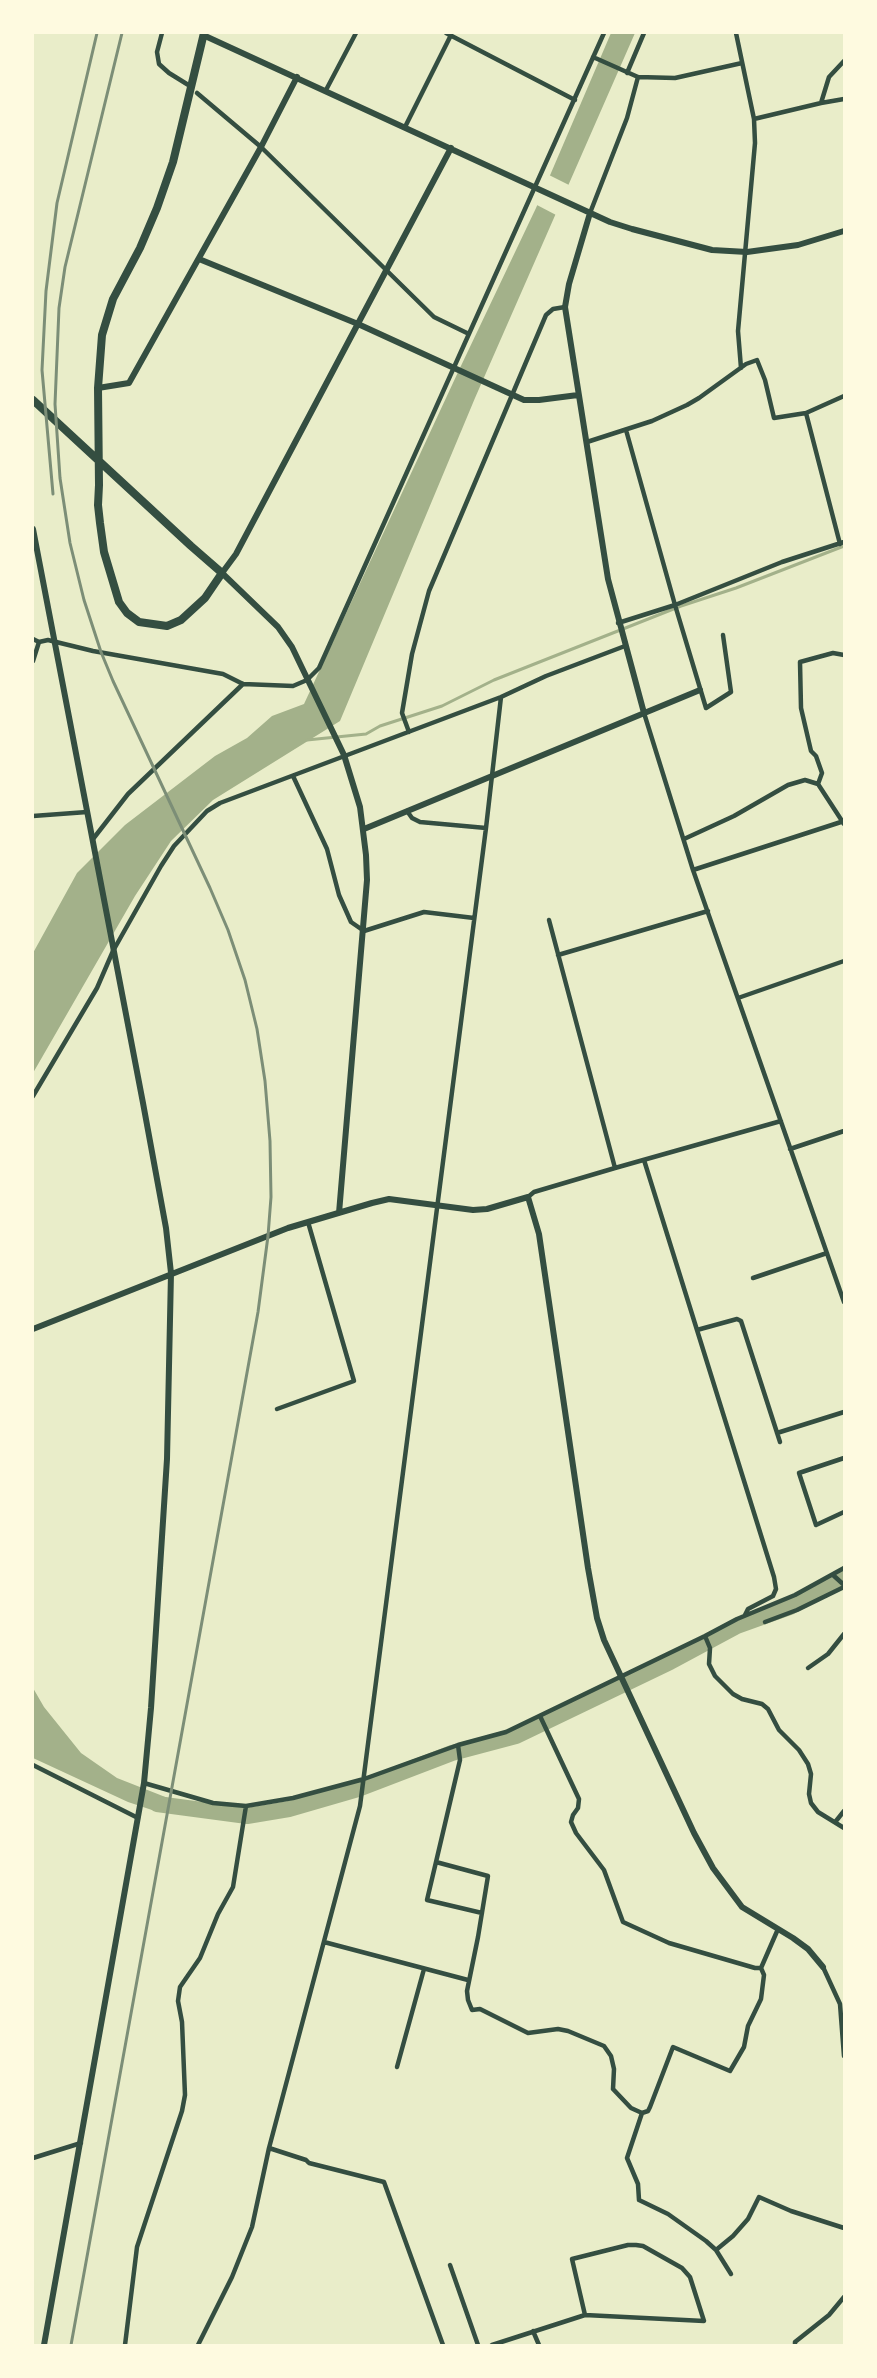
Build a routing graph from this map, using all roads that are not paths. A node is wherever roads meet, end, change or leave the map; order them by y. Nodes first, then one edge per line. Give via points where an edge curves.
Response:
1 (162, 33) edge
2 (356, 33) edge
3 (644, 33) edge
4 (736, 33) edge
5 (203, 34) edge
6 (450, 34) edge
7 (602, 34) edge
8 (594, 58) junction
9 (844, 61) edge
10 (742, 63) junction
11 (627, 73) junction
12 (297, 77) junction
13 (638, 77) junction
14 (190, 86) junction
15 (326, 90) junction
16 (197, 93) dead end
17 (844, 99) edge
18 (575, 100) junction
19 (821, 103) junction
20 (754, 119) junction
21 (405, 127) junction
22 (261, 147) junction
23 (451, 148) junction
24 (535, 186) junction
25 (590, 213) junction
26 (844, 231) edge
27 (747, 252) junction
28 (199, 259) junction
29 (386, 272) junction
30 (564, 307) junction
31 (358, 324) junction
32 (469, 334) junction
33 (454, 368) junction
34 (741, 368) junction
35 (98, 388) junction
36 (578, 394) junction
37 (512, 395) junction
38 (844, 396) edge
39 (33, 400) edge
40 (806, 413) junction
41 (626, 430) junction
42 (587, 442) junction
43 (33, 529) edge
44 (842, 543) edge
45 (222, 573) junction
46 (675, 605) junction
47 (619, 624) junction
48 (723, 635) dead end
49 (33, 639) edge
50 (39, 642) junction
51 (55, 642) junction
52 (625, 646) junction
53 (844, 655) edge
54 (33, 662) edge
55 (307, 680) junction
56 (243, 684) junction
57 (700, 690) junction
58 (501, 697) junction
59 (644, 713) junction
60 (409, 730) junction
61 (344, 755) junction
62 (293, 776) junction
63 (492, 777) junction
64 (818, 784) junction
65 (407, 811) junction
66 (87, 812) junction
67 (33, 816) edge
68 (842, 823) edge
69 (486, 828) junction
70 (364, 829) junction
71 (684, 839) junction
72 (93, 844) junction
73 (693, 870) junction
74 (708, 911) junction
75 (474, 918) junction
76 (549, 920) dead end
77 (364, 932) junction
78 (113, 951) junction
79 (558, 955) junction
80 (844, 961) edge
81 (738, 998) junction
82 (33, 1096) edge
83 (781, 1121) junction
84 (844, 1131) edge
85 (790, 1149) junction
86 (644, 1160) junction
87 (615, 1168) junction
88 (528, 1197) junction
89 (437, 1206) junction
90 (339, 1213) junction
91 (308, 1222) junction
92 (826, 1252) junction
93 (171, 1273) junction
94 (753, 1278) dead end
95 (844, 1302) edge
96 (33, 1329) edge
97 (696, 1330) junction
98 (277, 1409) dead end
99 (844, 1412) edge
100 (777, 1433) junction
101 (780, 1442) dead end
102 (844, 1458) edge
103 (844, 1512) edge
104 (844, 1568) edge
105 (834, 1577) junction
106 (843, 1585) edge
107 (745, 1615) junction
108 (765, 1622) dead end
109 (844, 1634) edge
110 (706, 1638) junction
111 (808, 1668) dead end
112 (621, 1676) junction
113 (540, 1716) junction
114 (458, 1746) junction
115 (33, 1765) edge
116 (364, 1781) junction
117 (143, 1787) junction
118 (246, 1807) junction
119 (844, 1811) edge
120 (138, 1816) junction
121 (836, 1821) junction
122 (844, 1828) edge
123 (436, 1862) junction
124 (482, 1913) junction
125 (778, 1929) junction
126 (324, 1942) junction
127 (823, 1967) joint
128 (761, 1968) junction
129 (424, 1970) junction
130 (468, 1980) junction
131 (842, 2004) edge
132 (844, 2056) edge
133 (397, 2067) dead end
134 (642, 2113) junction
135 (81, 2143) junction
136 (269, 2148) junction
137 (33, 2158) edge
138 (844, 2228) edge
139 (716, 2250) junction
140 (450, 2265) dead end
141 (731, 2274) dead end
142 (844, 2297) edge
143 (585, 2315) junction
144 (533, 2331) junction
145 (44, 2345) edge
146 (125, 2345) edge
147 (198, 2345) edge
148 (443, 2345) edge
149 (478, 2345) edge
150 (492, 2345) edge
151 (539, 2345) edge
152 (795, 2345) edge

1 - 14 street via 157,52 159,63
2 - 15 street
3 - 11 street
4 - 10 street
5 - 12 street
5 - 14 main road
6 - 18 street
6 - 21 street
7 - 8 street
8 - 11 street
8 - 18 street
9 - 19 street via 829,77
10 - 13 street via 675,78
10 - 20 street
11 - 13 street
12 - 15 street
12 - 22 street
13 - 25 street via 627,118
14 - 35 main road via 173,162 157,208 113,299 102,335
15 - 21 street
16 - 22 street
17 - 19 street
18 - 24 street
19 - 20 street
20 - 27 street
21 - 23 street
22 - 28 street
22 - 29 street
23 - 24 street
23 - 29 street
24 - 25 street
24 - 32 street
25 - 27 street via 676,242
25 - 30 street
26 - 27 street via 798,245
27 - 34 street via 738,331
28 - 31 street
28 - 35 street via 129,383
29 - 31 street
29 - 32 street via 434,317
30 - 36 street
30 - 37 street via 546,315
31 - 33 street
31 - 45 street via 236,554
32 - 33 street
33 - 37 street
33 - 55 street via 319,668
34 - 40 street via 757,360 774,418
34 - 41 street via 699,398
35 - 45 main road via 99,523 119,602 139,622 167,626 193,611
36 - 37 street via 539,400
36 - 42 street
37 - 60 street via 429,591 402,713
38 - 40 street
39 - 45 main road
40 - 44 street
41 - 42 street
41 - 46 street
42 - 47 street via 608,579
43 - 51 street
44 - 46 street via 782,562
45 - 55 street via 278,627
46 - 47 street
46 - 57 street
47 - 52 street
48 - 57 street via 731,692 706,708
49 - 50 street
50 - 51 street
50 - 54 street
51 - 56 street via 223,674
51 - 66 street
52 - 58 street
52 - 59 street
53 - 64 street via 833,653 800,662 801,708 811,752 822,773
55 - 56 street via 284,687
55 - 61 street
56 - 72 street via 128,794
57 - 59 street
58 - 60 street
58 - 63 street
59 - 63 street
59 - 71 street
60 - 61 street
61 - 62 street
61 - 70 street
62 - 77 street via 327,849 351,922
62 - 78 street via 207,811 174,846
63 - 65 street
63 - 69 street
64 - 68 street
64 - 71 street via 805,780 788,785
65 - 69 street via 420,822
65 - 70 street
66 - 67 street
66 - 72 street
68 - 73 street
69 - 75 street
70 - 77 street
71 - 73 street
72 - 78 street
73 - 74 street
74 - 79 street
74 - 81 street
75 - 77 street via 424,912
75 - 89 street
76 - 79 street
77 - 90 street
78 - 82 street via 97,988
78 - 93 street via 162,1205
79 - 87 street
80 - 81 street
81 - 83 street
83 - 85 street
83 - 86 street
84 - 85 street
85 - 92 street
86 - 87 street
86 - 97 street
87 - 88 street
88 - 89 street via 487,1209
88 - 112 street via 539,1234 592,1593 604,1640
89 - 90 street via 389,1199
89 - 116 street
90 - 91 street
91 - 93 street
91 - 98 street via 354,1381
92 - 94 street
92 - 95 street
93 - 96 street
93 - 117 street via 166,1459
97 - 100 street via 741,1321
97 - 107 street via 776,1589 773,1596 748,1609
99 - 100 street
100 - 101 street
102 - 103 street via 799,1473 816,1525
104 - 105 street
105 - 106 street
105 - 107 street
106 - 108 street
107 - 110 street
109 - 111 street via 828,1654
110 - 112 street
110 - 121 street via 709,1664 715,1676 733,1694 768,1709 779,1730 800,1750 811,1774 811,1803 818,1812
112 - 113 street
112 - 125 street via 713,1869 742,1907
113 - 114 street via 506,1732
113 - 128 street via 579,1799 572,1822 576,1833 604,1870 623,1922 669,1943
114 - 116 street
114 - 123 street via 460,1754
115 - 120 street
116 - 118 street
116 - 126 street
117 - 118 street
117 - 120 street
118 - 146 street via 233,1887 200,1958 180,1987 185,2095 137,2247
119 - 121 street
120 - 135 street
121 - 122 street
123 - 124 street via 488,1876
123 - 124 street via 427,1900
124 - 130 street
125 - 127 street via 808,1949
125 - 128 street
126 - 129 street
126 - 136 street
127 - 131 street
128 - 134 street via 764,1975 760,1999 744,2047 730,2071 673,2047 650,2107
129 - 130 street
129 - 133 street
130 - 134 street via 472,2010 480,2009 528,2033 568,2031 604,2046 612,2056 613,2089 631,2108
131 - 132 street
134 - 139 street via 627,2158 638,2184 639,2200 668,2214
135 - 137 street
135 - 145 street
136 - 147 street via 252,2227
136 - 148 street via 309,2163 384,2182
138 - 139 street via 759,2197 748,2219
139 - 141 street
140 - 149 street
142 - 152 street
143 - 143 street via 598,2315 704,2321 690,2277 681,2268 636,2245 572,2259
143 - 144 street
144 - 150 street
144 - 151 street

